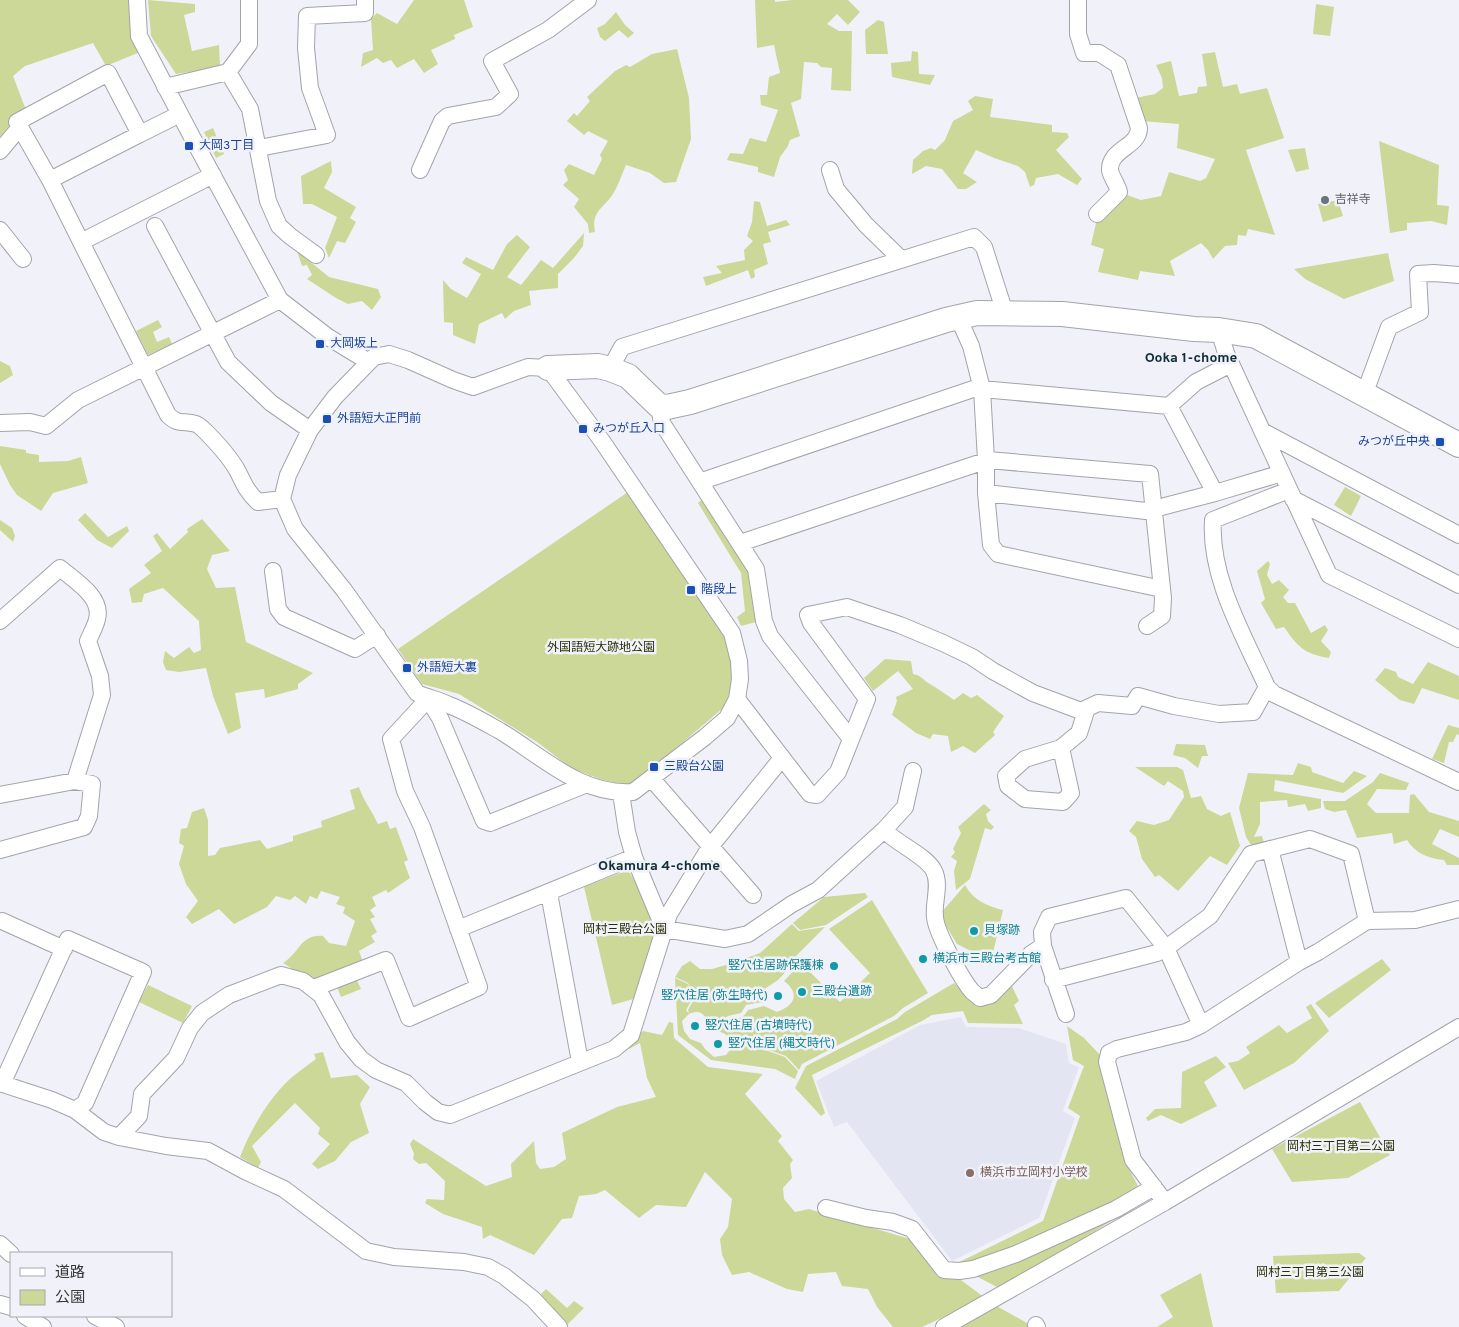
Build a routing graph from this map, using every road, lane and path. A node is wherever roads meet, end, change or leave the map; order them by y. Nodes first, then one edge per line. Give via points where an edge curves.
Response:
1 (137, 0) edge
2 (249, 0) edge
3 (365, 0) edge
4 (588, 0) edge
5 (1078, 0) edge
6 (228, 72) junction
7 (166, 87) junction
8 (180, 114) junction
9 (20, 127) junction
10 (140, 134) junction
11 (259, 148) junction
12 (0, 150) edge
13 (420, 170) dead end
14 (830, 170) dead end
15 (213, 175) junction
16 (50, 180) junction
17 (1097, 214) dead end
18 (155, 226) dead end
19 (0, 230) edge
20 (81, 242) junction
21 (316, 255) dead end
22 (23, 259) dead end
23 (901, 259) junction
24 (1459, 276) edge
25 (280, 300) junction
26 (1004, 312) junction
27 (958, 317) junction
28 (1219, 330) junction
29 (212, 334) junction
30 (369, 362) junction
31 (1231, 364) junction
32 (144, 367) junction
33 (548, 368) junction
34 (610, 368) junction
35 (982, 389) junction
36 (1364, 395) junction
37 (659, 406) junction
38 (1169, 406) junction
39 (0, 424) edge
40 (310, 430) junction
41 (1262, 431) junction
42 (1459, 445) edge
43 (986, 460) junction
44 (1282, 473) junction
45 (702, 482) junction
46 (986, 493) junction
47 (1215, 493) junction
48 (1291, 495) junction
49 (282, 499) junction
50 (1153, 509) junction
51 (1459, 535) edge
52 (740, 543) junction
53 (273, 571) dead end
54 (1459, 586) edge
55 (1162, 589) junction
56 (0, 621) edge
57 (1148, 626) dead end
58 (377, 635) junction
59 (1459, 639) edge
60 (1267, 687) junction
61 (428, 698) junction
62 (737, 700) junction
63 (1087, 708) junction
64 (851, 739) junction
65 (1060, 748) dead end
66 (782, 758) junction
67 (913, 771) dead end
68 (651, 778) junction
69 (75, 781) junction
70 (1459, 782) edge
71 (587, 784) junction
72 (621, 793) junction
73 (0, 795) edge
74 (884, 830) junction
75 (710, 847) junction
76 (1270, 849) junction
77 (0, 850) edge
78 (634, 857) junction
79 (549, 893) junction
80 (753, 895) dead end
81 (1459, 909) edge
82 (2, 921) dead end
83 (1368, 921) junction
84 (458, 929) junction
85 (664, 929) junction
86 (1043, 946) junction
87 (1166, 948) junction
88 (64, 949) junction
89 (1299, 962) junction
90 (1053, 980) junction
91 (314, 988) junction
92 (1066, 1014) dead end
93 (1202, 1025) junction
94 (1459, 1027) edge
95 (580, 1062) junction
96 (1, 1083) edge
97 (75, 1110) junction
98 (119, 1137) junction
99 (1154, 1186) junction
100 (1165, 1202) junction
101 (826, 1208) dead end
102 (0, 1244) edge
103 (10, 1253) edge
104 (26, 1317) edge
105 (97, 1317) edge
106 (43, 1327) edge
107 (116, 1327) edge
108 (559, 1327) edge
109 (944, 1327) edge

1 - 7 street via 139,36
2 - 6 street via 249,44
3 - 11 street via 365,13 307,16 310,88 327,135
4 - 13 street via 548,30 492,61 510,94 496,107 448,116 442,121
5 - 17 street via 1078,34 1084,53 1099,53 1118,65 1139,128 1136,138 1113,157 1110,173 1119,192
6 - 7 street
6 - 11 street via 250,108
7 - 8 street
8 - 10 street
8 - 15 street
9 - 10 street via 16,122 108,73
9 - 12 street
9 - 16 street
10 - 16 street
11 - 21 street via 268,201 279,226
14 - 23 street via 836,189 866,225
15 - 20 street
15 - 25 street
16 - 20 street
18 - 29 street
19 - 22 street
20 - 32 street
23 - 26 street via 974,237 984,247
23 - 34 street via 622,347
24 - 36 street via 1418,274 1420,312 1389,327
25 - 29 street
25 - 30 street via 328,337
26 - 27 street
26 - 28 street via 1062,314
27 - 35 street via 971,346
27 - 37 street via 678,406
28 - 31 street
28 - 36 street via 1256,336
29 - 32 street
29 - 40 street via 228,362 271,403
30 - 33 street via 374,357 389,354 473,387 528,367
30 - 40 street via 335,397
31 - 38 street via 1196,382
31 - 41 street
32 - 39 street via 78,400 46,426 30,422
32 - 49 street via 168,415 175,422 197,424 237,470 250,495 258,502
33 - 34 street
33 - 62 street via 602,441 732,633 739,661
34 - 37 street via 628,376
35 - 38 street
35 - 43 street
35 - 45 street
36 - 42 street
37 - 45 street via 662,423
38 - 47 street
40 - 49 street via 288,475
41 - 44 street
41 - 51 street
43 - 46 street
43 - 50 street via 1150,474
43 - 52 street
44 - 47 street
44 - 48 street
45 - 52 street
46 - 50 street via 1146,511
46 - 55 street via 991,546 998,554
47 - 50 street
48 - 54 street
48 - 59 street via 1329,575
48 - 60 street via 1213,520 1217,567
49 - 58 street via 295,529
50 - 55 street
52 - 64 street via 756,569 764,621 770,636
53 - 58 street via 278,609 284,617 356,648
55 - 57 street via 1162,616
56 - 69 street via 60,568 91,595 98,612 88,641 100,676 102,696
58 - 61 street via 417,693
60 - 63 street via 1253,712 1219,714 1138,696 1132,706 1098,703
60 - 70 street via 1274,694
61 - 71 street via 449,704 500,731 572,779
61 - 71 street via 440,718 484,821 490,823
61 - 84 street via 391,739 405,791 422,827
62 - 66 street
62 - 68 street via 727,718
63 - 64 street via 1081,711 1033,693 943,643 847,607 808,615 810,623 867,699
63 - 65 street via 1079,732
64 - 66 street via 838,772 817,795 810,794
66 - 75 street
67 - 74 street via 905,807
68 - 72 street via 633,792
68 - 75 street
69 - 73 street
69 - 77 street via 92,784 89,816 84,827
71 - 72 street
72 - 78 street
74 - 85 street via 818,890 748,934 725,939
74 - 86 street via 931,865 937,883 935,919 964,979 980,998 991,995
75 - 80 street
75 - 85 street
76 - 83 street via 1310,839 1351,854
76 - 87 street via 1250,854 1210,916
76 - 89 street
78 - 79 street
78 - 85 street
79 - 84 street
79 - 95 street
81 - 83 street via 1415,920
82 - 88 street
83 - 89 street
84 - 91 street via 479,987 426,1012 409,1018 386,960
85 - 95 street via 631,1035 614,1049
86 - 87 street via 1042,932 1049,917 1126,898
86 - 90 street
87 - 90 street
87 - 93 street
88 - 96 street
88 - 97 street via 68,939 143,972 85,1103
89 - 93 street
90 - 92 street
91 - 95 street via 361,1059 376,1070 406,1083 438,1112 450,1115
91 - 98 street via 281,975 230,995 202,1013 190,1028 176,1058 142,1094 139,1116
93 - 99 street via 1109,1053 1107,1062 1133,1160
94 - 100 street
96 - 97 street
97 - 98 street via 104,1132
98 - 108 street via 208,1151 284,1189 366,1251 488,1267 533,1299
99 - 100 street
99 - 101 street via 1116,1209 1040,1244 959,1272 944,1270 912,1228
100 - 109 street
102 - 103 street
104 - 106 street
105 - 107 street

